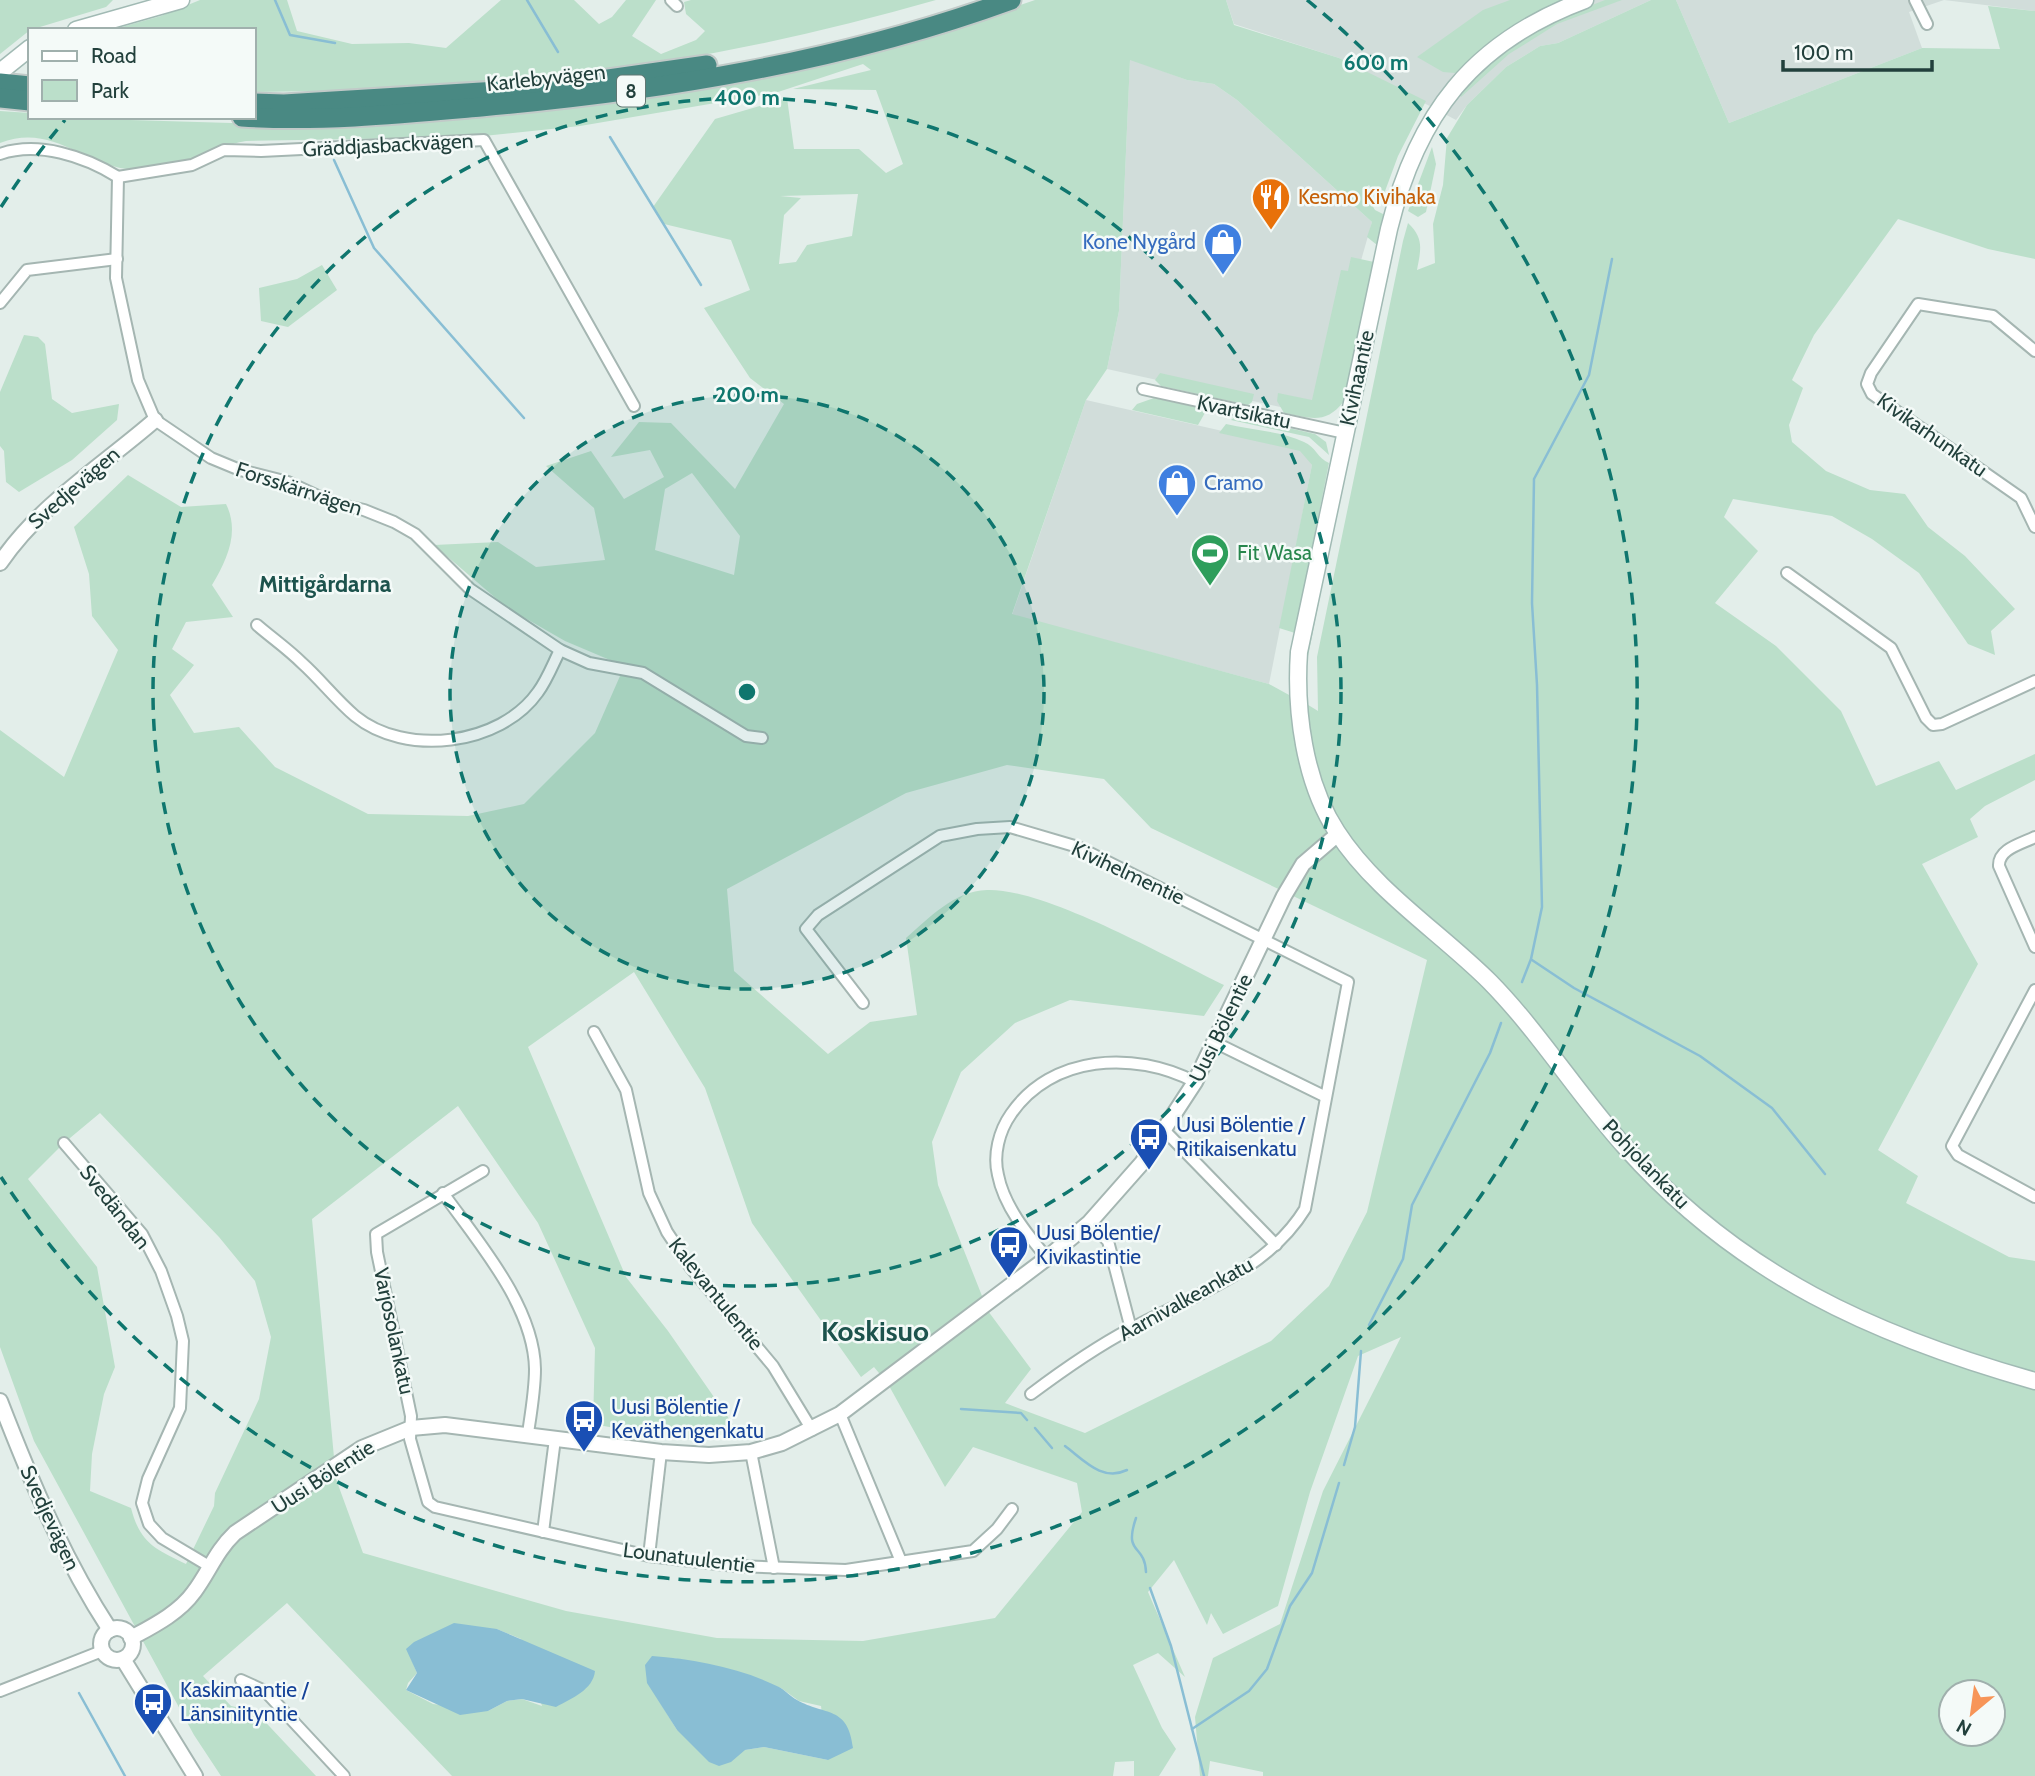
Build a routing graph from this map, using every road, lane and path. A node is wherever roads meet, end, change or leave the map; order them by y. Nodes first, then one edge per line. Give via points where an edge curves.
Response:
1 (181, 0) edge
2 (969, 0) edge
3 (1011, 0) edge
4 (1585, 0) edge
5 (1915, 0) edge
6 (136, 6) edge
7 (1927, 24) dead end
8 (81, 28) edge
9 (23, 52) edge
10 (0, 72) edge
11 (0, 83) edge
12 (28, 86) edge
13 (0, 98) edge
14 (28, 101) edge
15 (256, 103) edge
16 (256, 118) edge
17 (0, 155) edge
18 (118, 177) junction
19 (117, 259) junction
20 (0, 303) edge
21 (2035, 351) edge
22 (1143, 390) dead end
23 (634, 406) dead end
24 (155, 420) junction
25 (1345, 433) junction
26 (2035, 527) edge
27 (0, 563) edge
28 (1787, 573) dead end
29 (257, 625) dead end
30 (560, 650) junction
31 (2035, 681) edge
32 (762, 738) dead end
33 (1338, 834) junction
34 (2035, 837) edge
35 (1265, 939) junction
36 (2035, 947) edge
37 (2035, 990) edge
38 (863, 1003) dead end
39 (594, 1032) dead end
40 (1214, 1042) junction
41 (1195, 1082) junction
42 (1324, 1096) junction
43 (1165, 1131) junction
44 (64, 1143) dead end
45 (483, 1171) dead end
46 (443, 1193) junction
47 (2035, 1197) edge
48 (1089, 1223) junction
49 (1276, 1245) junction
50 (1047, 1258) junction
51 (1131, 1329) junction
52 (2035, 1381) edge
53 (1031, 1394) dead end
54 (0, 1401) edge
55 (840, 1414) junction
56 (411, 1428) junction
57 (812, 1430) junction
58 (528, 1433) junction
59 (555, 1439) junction
60 (661, 1452) junction
61 (751, 1452) junction
62 (1012, 1509) dead end
63 (543, 1532) junction
64 (649, 1556) junction
65 (900, 1559) junction
66 (209, 1566) junction
67 (774, 1568) junction
68 (110, 1630) junction
69 (131, 1637) junction
70 (102, 1651) junction
71 (123, 1658) junction
72 (240, 1680) dead end
73 (0, 1691) edge
74 (195, 1776) edge
75 (344, 1776) edge

1 - 6 main road
2 - 15 highway, Karlebyvägen / 8 via 781,51 661,74 430,97
3 - 16 highway, Karlebyvägen / 8 via 895,36 664,87 419,113
4 - 25 main road, Kivihaantie via 1562,8 1501,44 1453,88 1420,139 1396,201
5 - 7 street
6 - 8 main road
9 - 10 main road
11 - 12 highway
13 - 14 highway
17 - 18 street via 22,149 55,151
18 - 19 street
18 - 23 street, Gräddjasbackvägen via 192,165 224,150 484,140
19 - 20 street via 27,270
19 - 24 street via 116,278 128,341
21 - 26 street, Kivikarhunkatu via 1993,316 1918,304 1867,384 1872,394 2021,498
22 - 25 street, Kvartsikatu
24 - 27 street, Svedjevägen via 70,488 12,544
24 - 30 street, Forsskärrvägen via 211,458 394,522 415,534 470,589
25 - 33 main road, Kivihaantie via 1299,652 1297,684 1300,723 1313,775
28 - 31 street via 1891,648 1933,725
29 - 30 street via 302,662 356,717 394,737 425,741 490,729 518,712 537,694
30 - 32 street, Forsskärrvägen via 589,663 643,673 746,736
33 - 35 street, Uusi Bölentie via 1303,864
33 - 52 main road, Pohjolankatu via 1378,879 1491,983 1625,1148 1727,1241 1803,1291 1860,1321 1958,1359
34 - 36 street via 1998,859
35 - 38 street, Kivihelmentie via 1079,847 1010,827 977,829 940,836 818,915 806,929
35 - 40 street, Uusi Bölentie
35 - 42 street, Aarnivalkeankatu via 1348,982
37 - 47 street via 1952,1146 1958,1156
39 - 57 street, Kalevantulentie via 626,1090 649,1193 667,1232 691,1268 773,1366
40 - 41 street, Uusi Bölentie
40 - 42 street
41 - 43 street, Uusi Bölentie
41 - 50 street via 1157,1068 1093,1063 1063,1071 1019,1101 997,1144 997,1174 1008,1204
42 - 49 street, Aarnivalkeankatu via 1305,1209 1292,1231
43 - 48 street, Uusi Bölentie
43 - 49 street
44 - 66 street, Svedändan via 142,1234 177,1316 183,1341 180,1408 142,1503 149,1524 162,1538
45 - 46 street
46 - 56 street, Varjosolankatu via 376,1234
46 - 58 street via 498,1270 522,1315 535,1367
48 - 50 street, Uusi Bölentie
48 - 51 street via 1108,1241
49 - 51 street, Aarnivalkeankatu via 1199,1295
50 - 55 street, Uusi Bölentie
51 - 53 street, Aarnivalkeankatu via 1082,1356
54 - 68 street, Svedjevägen via 38,1499
55 - 57 street, Uusi Bölentie
55 - 65 street
56 - 58 street, Uusi Bölentie via 445,1425
56 - 63 street, Lounatuulentie via 428,1503
56 - 66 street, Uusi Bölentie via 362,1448 235,1533
57 - 61 street, Uusi Bölentie
58 - 59 street, Uusi Bölentie
59 - 60 street, Uusi Bölentie
59 - 63 street
60 - 61 street, Uusi Bölentie
60 - 64 street
61 - 67 street
62 - 65 street, Lounatuulentie via 973,1551
63 - 64 street, Lounatuulentie
64 - 67 street, Lounatuulentie
65 - 67 street, Lounatuulentie via 846,1570
66 - 69 street, Uusi Bölentie via 192,1595 175,1612
68 - 69 street via 124,1630
68 - 70 street via 103,1636
69 - 71 street via 132,1647
70 - 71 street via 109,1658
70 - 73 street
71 - 74 street
72 - 75 street via 265,1691

